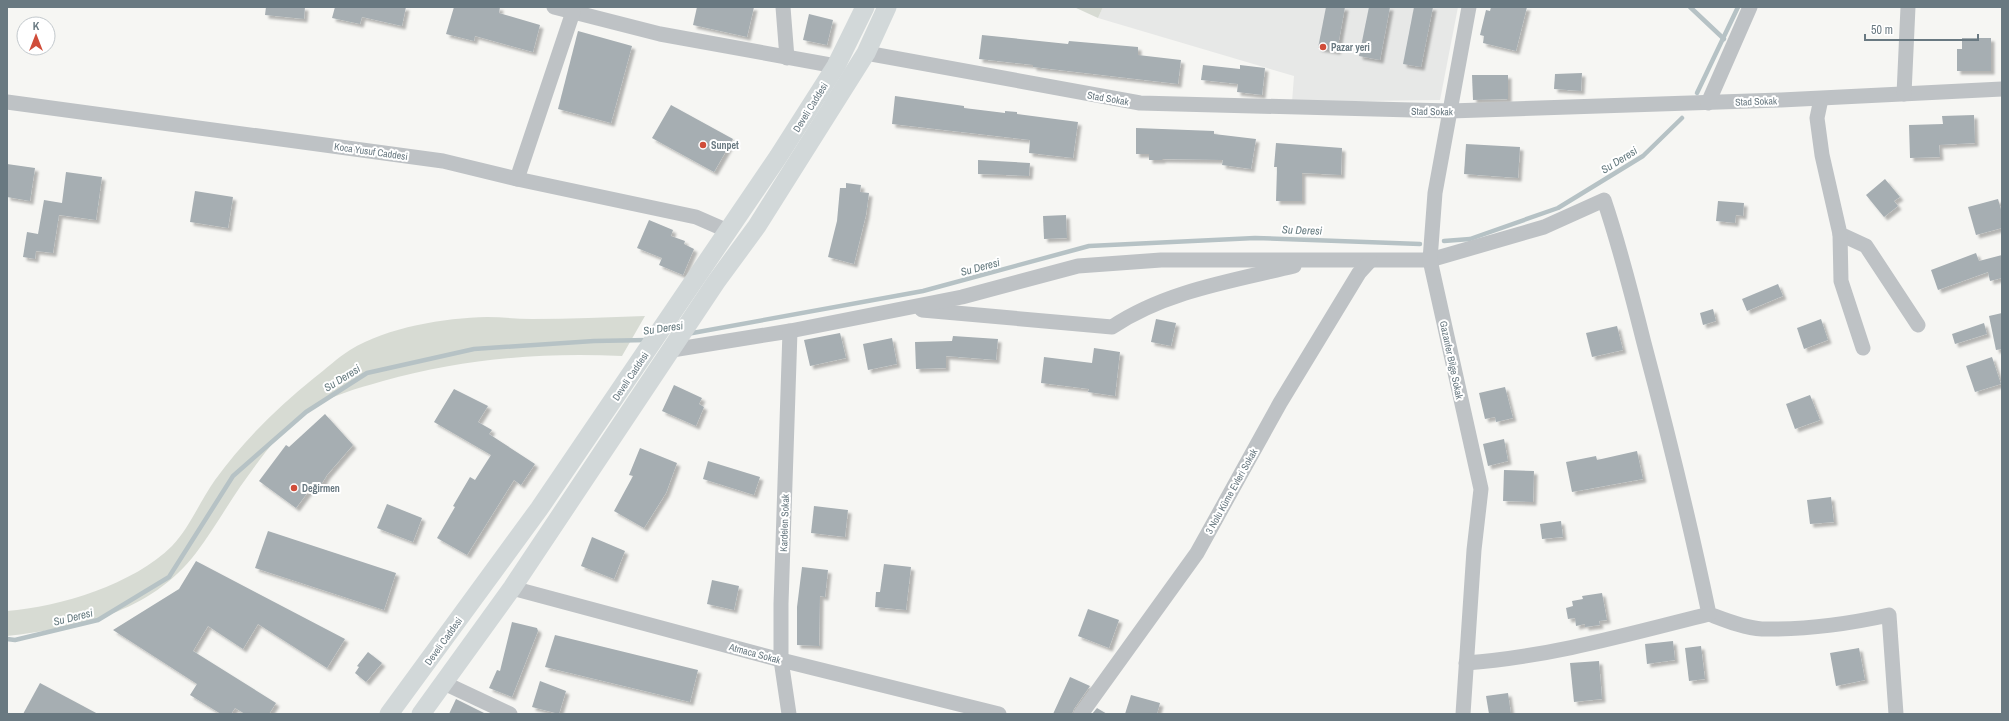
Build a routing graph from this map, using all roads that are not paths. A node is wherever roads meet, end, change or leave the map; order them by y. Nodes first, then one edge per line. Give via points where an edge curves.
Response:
1 (554, 7) edge
2 (783, 7) edge
3 (865, 7) edge
4 (888, 7) edge
5 (1469, 7) edge
6 (1750, 7) edge
7 (1908, 7) edge
8 (573, 12) junction
9 (866, 54) junction
10 (787, 58) junction
11 (836, 66) junction
12 (2002, 90) edge
13 (1904, 94) junction
14 (1821, 99) junction
15 (7, 102) edge
16 (1708, 103) junction
17 (1450, 111) junction
18 (517, 179) junction
19 (728, 231) junction
20 (1840, 234) junction
21 (1317, 260) junction
22 (1430, 260) junction
23 (1370, 261) junction
24 (905, 308) junction
25 (1918, 325) dead end
26 (790, 331) junction
27 (675, 345) junction
28 (1863, 348) dead end
29 (512, 588) junction
30 (1709, 614) junction
31 (781, 660) junction
32 (1466, 662) junction
33 (444, 683) junction
34 (390, 714) edge
35 (421, 714) edge
36 (510, 714) edge
37 (789, 714) edge
38 (999, 714) edge
39 (1081, 714) edge
40 (1463, 714) edge
41 (1896, 714) edge

1 - 8 street
2 - 10 street
3 - 11 main road, Develi Caddesi
4 - 9 main road, Develi Caddesi
5 - 17 street, Gazanfer Bilge Sokak
6 - 16 street
7 - 13 street
8 - 10 street via 660,34
8 - 18 street
9 - 17 street, Stad Sokak via 1140,103
9 - 27 main road, Develi Caddesi via 757,226
10 - 11 street
11 - 19 main road, Develi Caddesi
12 - 13 street, Stad Sokak
13 - 14 street, Stad Sokak
14 - 16 street, Stad Sokak
14 - 20 street via 1817,118 1822,155
15 - 18 street, Koca Yusuf Caddesi via 443,161
16 - 17 street, Stad Sokak
17 - 22 street, Gazanfer Bilge Sokak via 1435,193
18 - 19 street, Koca Yusuf Caddesi via 696,216
19 - 34 main road, Develi Caddesi via 540,508
20 - 25 street via 1866,246
20 - 28 street via 1841,281
21 - 23 street
21 - 24 street via 1162,260 1078,266 962,297
21 - 24 street via 1170,297 1124,318 1112,327
22 - 23 street
22 - 30 street via 1544,227 1604,200 1651,368
22 - 32 street, Gazanfer Bilge Sokak via 1480,490
23 - 39 street, 3 Nolu Küme Evleri Sokak via 1359,273 1280,403 1197,553
24 - 26 street
26 - 27 street
26 - 31 street, Kardelen Sokak
27 - 29 main road, Develi Caddesi
29 - 31 street, Atmaca Sokak
29 - 33 main road, Develi Caddesi
30 - 32 street via 1551,652 1503,660
30 - 41 street via 1760,629 1851,624 1889,616
31 - 37 street, Kardelen Sokak
31 - 38 street, Atmaca Sokak
32 - 40 street, Gazanfer Bilge Sokak
33 - 35 main road, Develi Caddesi
33 - 36 street

